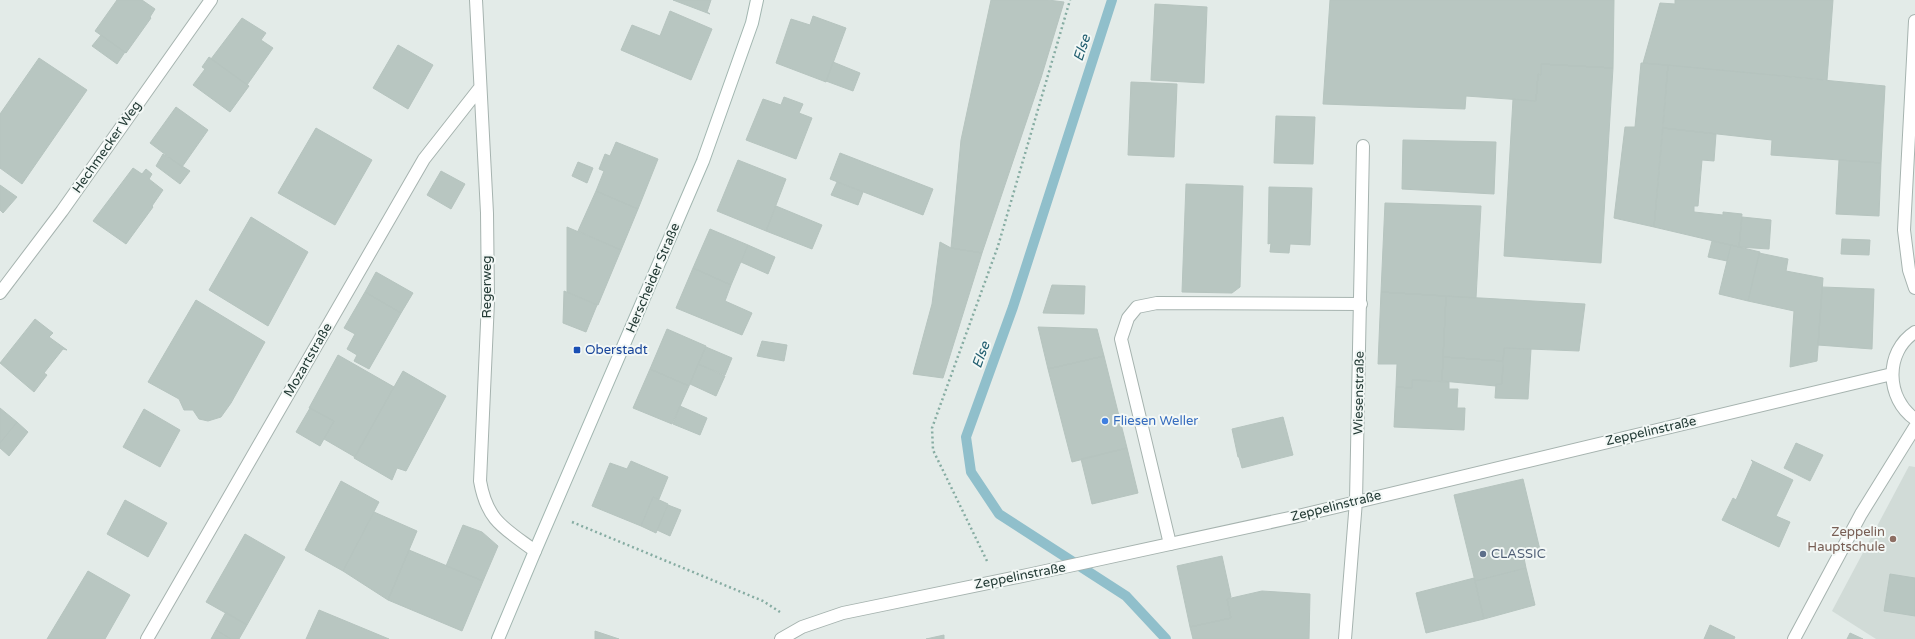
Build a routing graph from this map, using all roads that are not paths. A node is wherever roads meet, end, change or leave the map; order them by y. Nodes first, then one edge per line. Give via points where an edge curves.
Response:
1 (211, 0) edge
2 (476, 0) edge
3 (757, 0) edge
4 (1915, 21) edge
5 (479, 89) junction
6 (1363, 146) dead end
7 (1915, 288) edge
8 (0, 293) edge
9 (1360, 304) junction
10 (1915, 332) edge
11 (1892, 374) junction
12 (1915, 419) edge
13 (1915, 427) edge
14 (1356, 501) junction
15 (1170, 544) junction
16 (534, 551) junction
17 (148, 639) edge
18 (498, 639) edge
19 (781, 639) edge
20 (1345, 639) edge
21 (1794, 639) edge

1 - 8 street, Hechmecker Weg via 62,211
2 - 5 street, Regerweg
3 - 16 street, Herscheider Straße via 752,23 703,161
4 - 7 street via 1904,230 1908,270
5 - 16 street, Regerweg via 488,301 480,481 482,496 495,521
5 - 17 street, Mozartstraße via 424,159
6 - 9 street, Wiesenstraße
9 - 14 street, Wiesenstraße
9 - 15 street via 1157,303 1137,307 1128,318 1121,339
10 - 11 street via 1903,343
11 - 12 street via 1899,402
11 - 14 street, Zeppelinstraße
13 - 21 street via 1861,514
14 - 15 street, Zeppelinstraße
14 - 20 street, Wiesenstraße
15 - 19 street, Zeppelinstraße via 843,613 802,627
16 - 18 street, Herscheider Straße

